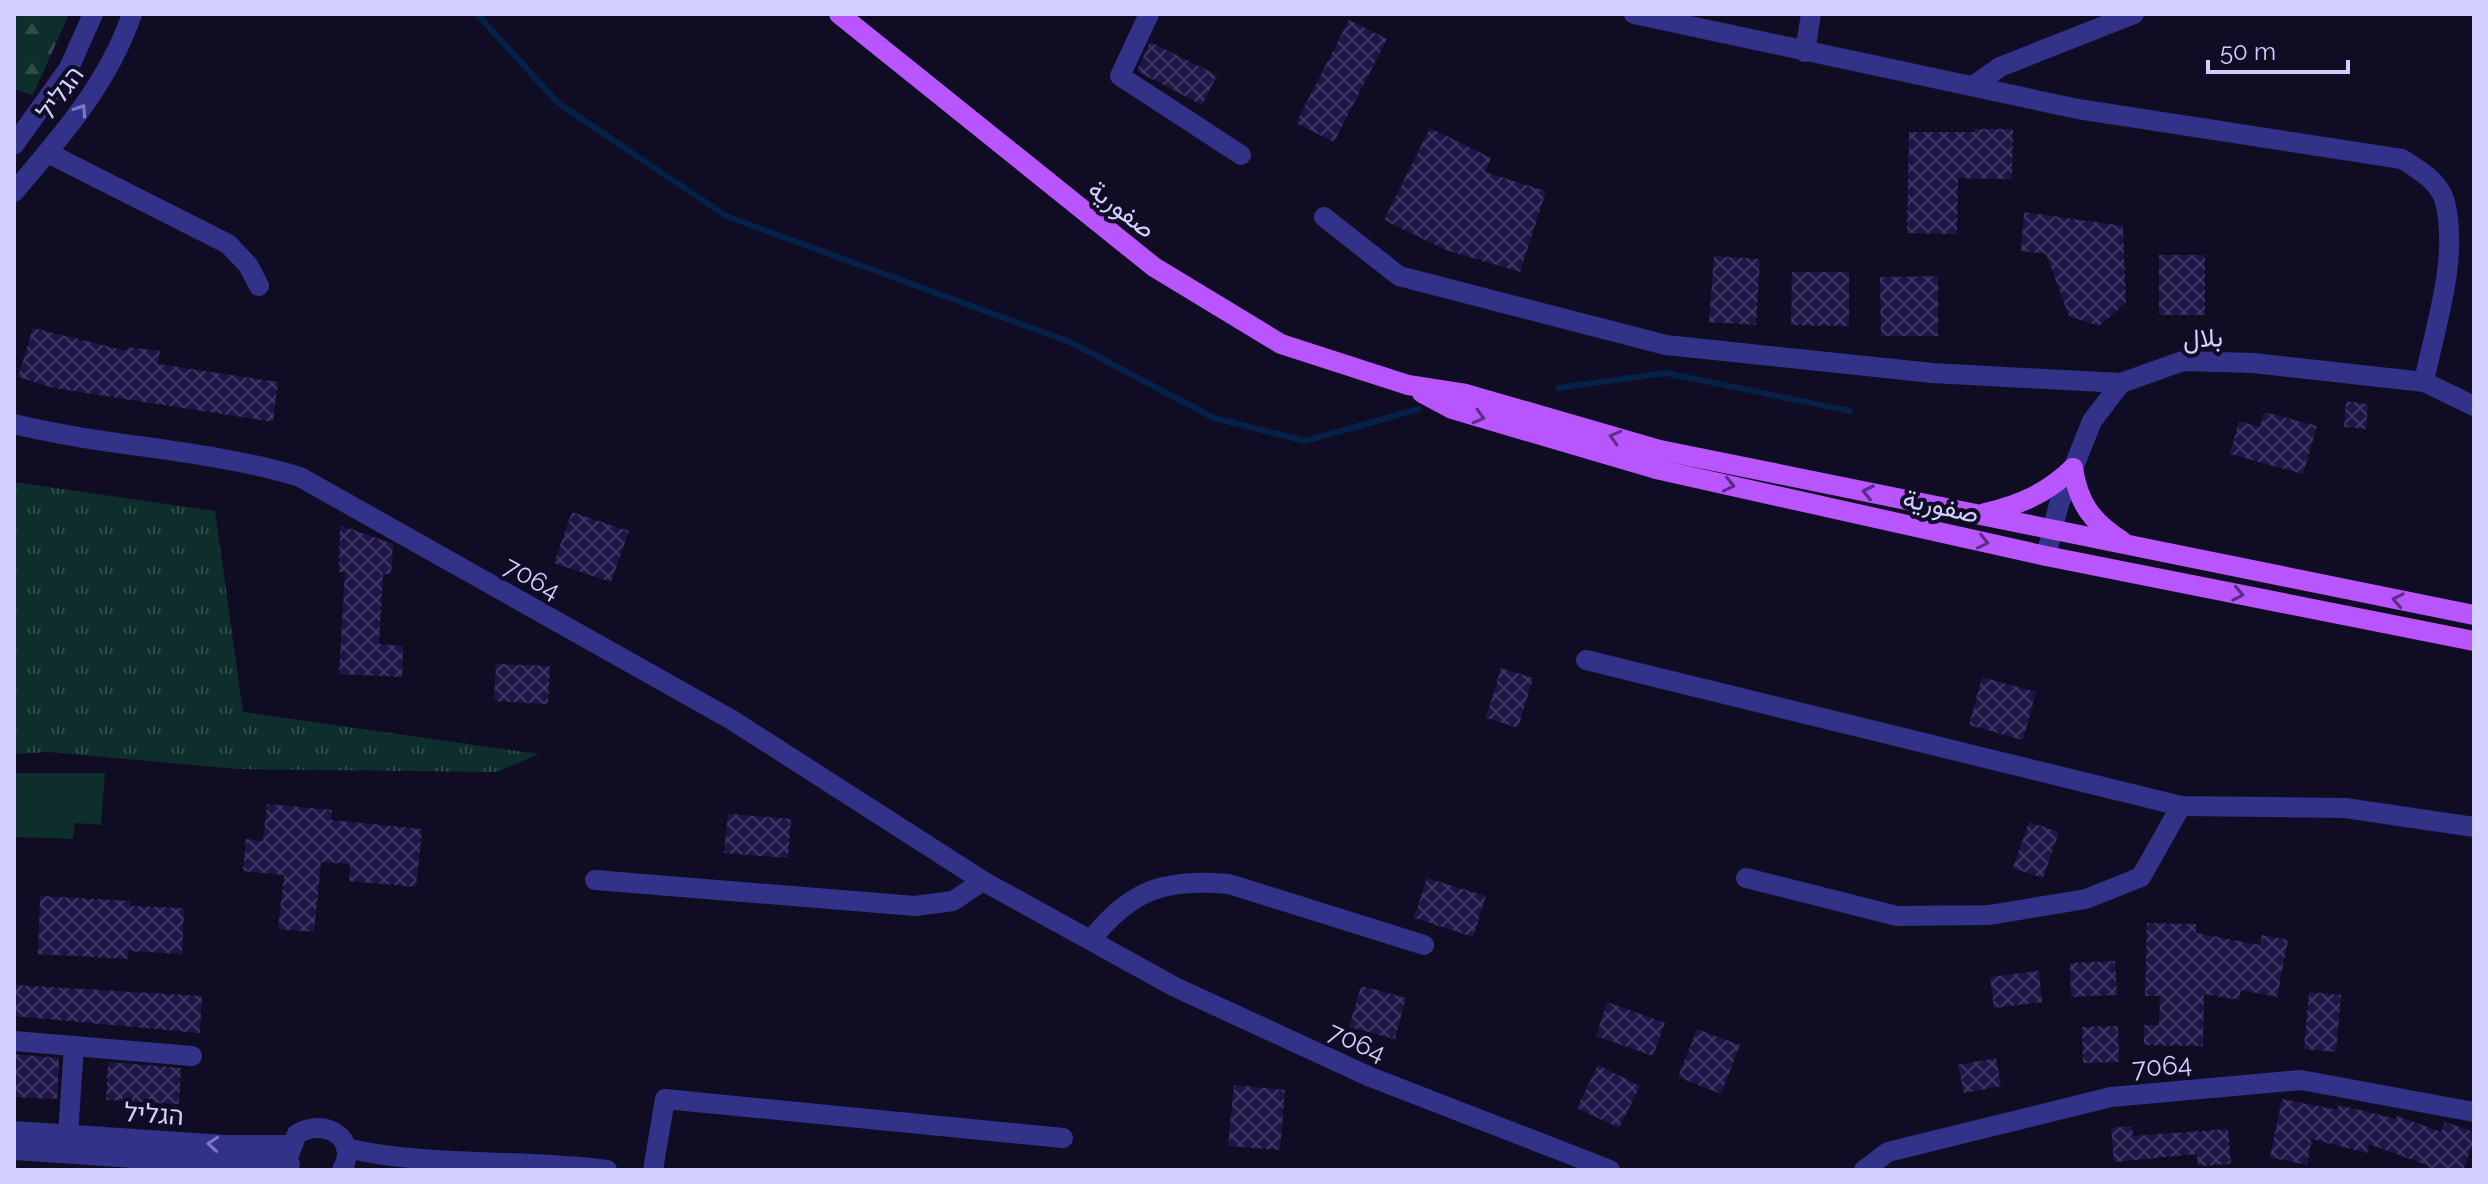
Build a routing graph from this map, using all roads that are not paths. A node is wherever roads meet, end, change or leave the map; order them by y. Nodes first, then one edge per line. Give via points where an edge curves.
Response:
1 (93, 14) edge
2 (132, 14) edge
3 (839, 14) edge
4 (1149, 14) edge
5 (1634, 14) edge
6 (1811, 14) edge
7 (2134, 14) edge
8 (1805, 52) junction
9 (1973, 86) junction
10 (14, 145) edge
11 (48, 153) junction
12 (1241, 155) dead end
13 (14, 192) edge
14 (1324, 217) dead end
15 (259, 286) dead end
16 (2424, 382) junction
17 (2121, 383) junction
18 (1408, 385) junction
19 (2474, 406) edge
20 (14, 424) edge
21 (2073, 468) junction
22 (1978, 515) junction
23 (2051, 529) junction
24 (2129, 545) junction
25 (2046, 556) junction
26 (2474, 615) edge
27 (2474, 641) edge
28 (1586, 660) dead end
29 (2181, 806) junction
30 (2474, 827) edge
31 (1746, 878) dead end
32 (595, 880) dead end
33 (983, 881) junction
34 (1091, 940) junction
35 (1424, 945) dead end
36 (14, 1041) edge
37 (74, 1046) junction
38 (192, 1056) dead end
39 (2474, 1112) edge
40 (14, 1131) edge
41 (68, 1134) junction
42 (1063, 1138) dead end
43 (14, 1150) edge
44 (291, 1160) edge
45 (346, 1164) edge
46 (607, 1170) edge
47 (653, 1170) edge
48 (1610, 1170) edge
49 (1864, 1170) edge

1 - 10 street, הגליל via 69,68
11 -> 2 street, הגליל via 107,71
3 - 18 main road, صفورية via 1154,267 1281,344
4 - 12 street via 1120,76
5 - 8 street
6 - 8 street
7 - 9 street via 2000,67
8 - 9 street
9 - 16 street via 2078,109 2389,156 2425,173 2445,200 2449,254
11 - 13 street, הגליל
11 - 15 street via 228,244
14 - 17 street via 1399,276 1666,345 1932,373
16 - 17 street, بلال via 2253,363 2183,361
16 - 19 street, بلال
17 - 21 street via 2092,421
22 -> 18 main road, صفورية via 1660,450 1466,394
18 -> 25 main road, صفورية via 1452,409 1656,469
20 - 33 street, 7064 via 300,477 732,720
21 - 22 main road via 2033,498
21 - 23 street
21 - 24 main road via 2089,516
22 - 23 main road, صفورية
23 - 24 main road, صفورية
23 - 25 street
26 -> 24 main road, صفورية
25 -> 27 main road, صفورية
28 - 29 street
29 - 30 street via 2345,808
29 - 31 street via 2141,877 2072,902 1989,915 1897,916
32 - 33 street via 915,906 953,901
33 - 34 street, 7064
34 - 35 street via 1107,920 1150,891 1176,882 1200,882 1229,884
34 - 48 street, 7064 via 1175,987 1368,1076
36 - 37 street
37 - 38 street
37 - 41 street
39 - 49 street, 7064 via 2301,1080 2111,1097 1888,1152
40 - 41 street, הגליל
44 -> 41 street, הגליל via 225,1145
42 - 47 street via 665,1099
43 - 44 street, הגליל via 224,1164
44 - 45 street via 297,1134 318,1126 339,1134
45 - 46 street via 419,1160

